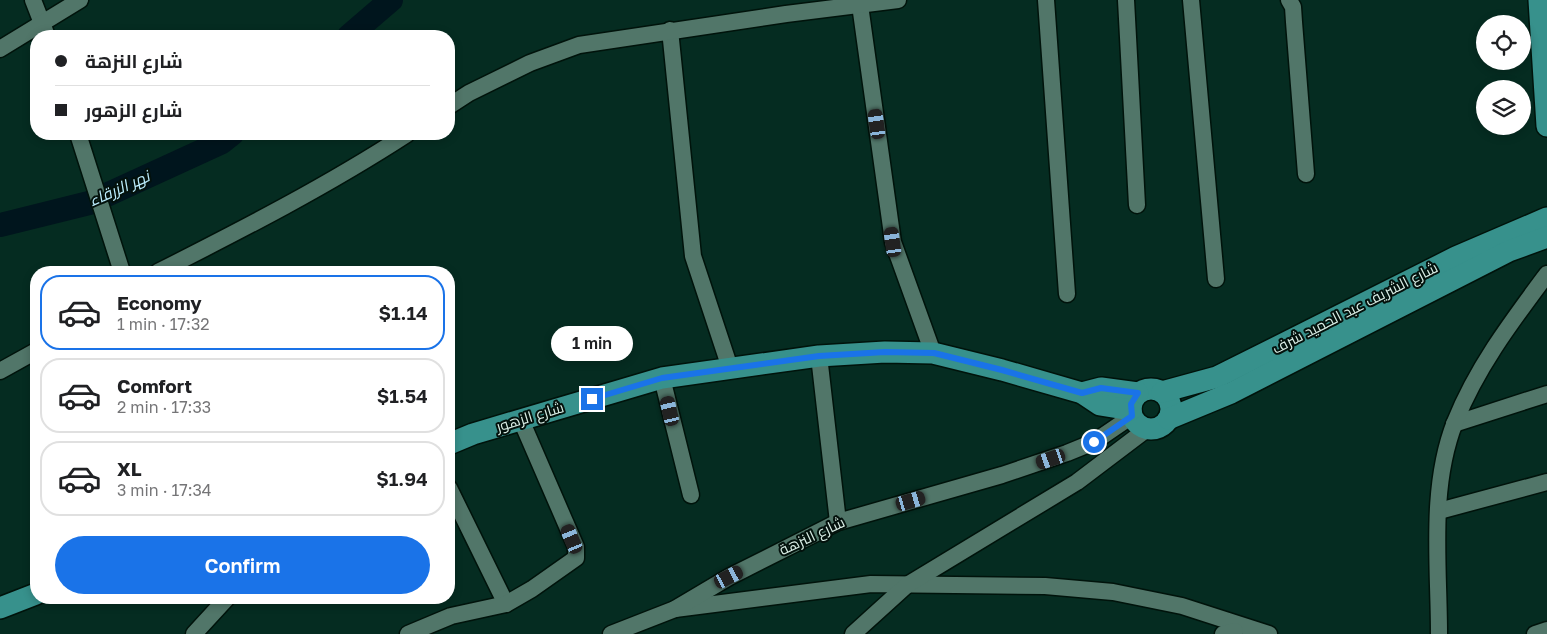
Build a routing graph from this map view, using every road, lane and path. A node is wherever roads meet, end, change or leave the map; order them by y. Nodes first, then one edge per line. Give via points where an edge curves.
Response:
1 (33, 0) edge
2 (80, 0) edge
3 (898, 0) edge
4 (1046, 0) edge
5 (1126, 0) edge
6 (1190, 0) edge
7 (1288, 0) edge
8 (1539, 0) edge
9 (860, 5) junction
10 (44, 30) edge
11 (670, 30) junction
12 (30, 36) edge
13 (0, 49) edge
14 (455, 102) edge
15 (1547, 126) edge
16 (80, 140) edge
17 (398, 140) edge
18 (1306, 174) dead end
19 (1137, 206) dead end
20 (1547, 218) edge
21 (1547, 227) edge
22 (1547, 237) edge
23 (1509, 251) junction
24 (120, 266) edge
25 (170, 266) edge
26 (1547, 274) edge
27 (1216, 279) dead end
28 (1066, 294) dead end
29 (934, 353) junction
30 (30, 354) edge
31 (819, 356) junction
32 (730, 368) junction
33 (0, 371) edge
34 (662, 378) junction
35 (1162, 392) junction
36 (1547, 394) edge
37 (1137, 412) junction
38 (1168, 419) junction
39 (521, 420) junction
40 (1454, 424) junction
41 (455, 442) edge
42 (1547, 482) edge
43 (691, 495) dead end
44 (455, 500) edge
45 (1438, 511) junction
46 (838, 522) junction
47 (907, 585) junction
48 (30, 596) edge
49 (222, 604) edge
50 (506, 604) junction
51 (0, 608) edge
52 (675, 609) junction
53 (1232, 630) edge
54 (1547, 630) edge
55 (194, 634) edge
56 (408, 634) edge
57 (611, 634) edge
58 (853, 634) edge
59 (1269, 634) edge
60 (1439, 634) edge
61 (1535, 634) edge

1 - 10 street
2 - 10 street
3 - 9 street
4 - 28 street
5 - 19 street
6 - 27 street
7 - 18 street via 1293,7
8 - 15 main road
9 - 11 street
9 - 29 street via 893,242
11 - 14 street via 579,46 530,63
11 - 32 street via 693,256
12 - 13 street
16 - 24 street
17 - 25 street via 270,215
20 - 35 main road, شارع الشريف عبد الحميد شرف via 1456,257 1234,370
21 - 23 main road via 1520,238
22 - 23 main road, شارع الشريف عبد الحميد شرف
23 - 38 main road, شارع الشريف عبد الحميد شرف via 1230,393
26 - 40 street via 1494,346
29 - 31 main road, شارع الزهور
29 - 37 main road, شارع الزهور via 1082,393 1100,405
30 - 33 street
31 - 32 main road, شارع الزهور
31 - 46 street
32 - 34 main road, شارع الزهور
34 - 39 main road, شارع الزهور
34 - 43 street
35 - 37 main road via 1150,389
35 - 38 main road via 1170,401
36 - 40 street
37 - 38 main road via 1159,427
37 - 46 street, شارع النزهة via 1094,442 1067,453
37 - 47 street via 1076,482
39 - 41 main road, شارع الزهور
39 - 50 street via 578,555
40 - 45 street
42 - 45 street
44 - 50 street
45 - 60 street
46 - 52 street, شارع النزهة via 729,577
47 - 52 street via 871,584
47 - 53 street via 1007,584 1113,592 1182,606
47 - 58 street
48 - 51 main road
49 - 55 street
50 - 56 street via 451,616
52 - 57 street, شارع النزهة
53 - 59 street
54 - 61 street

